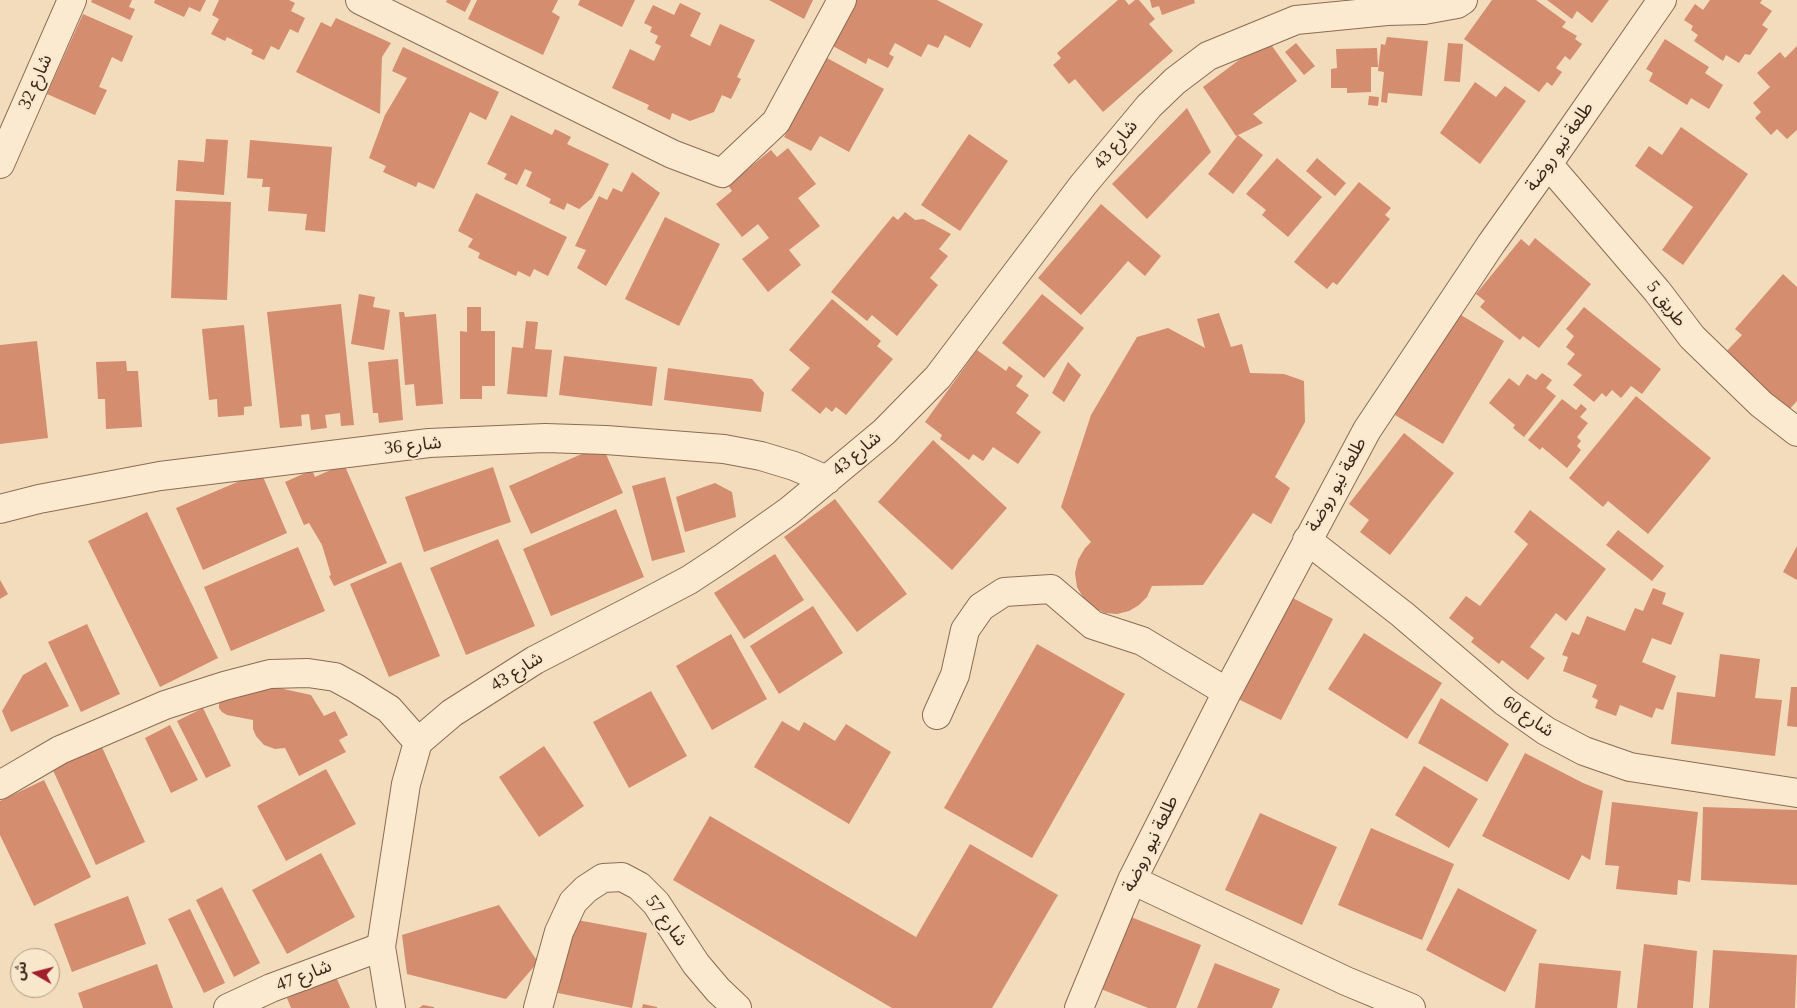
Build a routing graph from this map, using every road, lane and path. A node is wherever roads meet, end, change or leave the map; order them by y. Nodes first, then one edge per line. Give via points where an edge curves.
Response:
1 (72, 0) edge
2 (360, 0) edge
3 (842, 0) edge
4 (1463, 0) edge
5 (1662, 0) edge
6 (0, 164) edge
7 (1548, 164) junction
8 (1797, 432) edge
9 (827, 480) junction
10 (0, 509) edge
11 (1307, 540) junction
12 (1227, 692) junction
13 (937, 716) dead end
14 (418, 742) junction
15 (0, 785) edge
16 (1797, 793) edge
17 (1132, 880) junction
18 (381, 947) junction
19 (228, 1008) edge
20 (392, 1008) edge
21 (538, 1008) edge
22 (737, 1008) edge
23 (1079, 1008) edge
24 (1411, 1008) edge

1 - 6 street, شارع 32
2 - 3 street via 672,154 722,173 776,122
4 - 9 street, شارع 43 via 1424,10 1296,20 1208,56 1188,71 1149,106 1111,150 938,377 884,432
5 - 7 street, طلعة نيو روضة
7 - 8 street, طريق 5 via 1657,291 1692,337 1761,404
7 - 11 street, طلعة نيو روضة via 1367,430
9 - 10 street, شارع 36 via 761,456 724,449 545,438 429,443 160,476
9 - 14 street, شارع 43 via 790,511 689,580 535,660 452,713
11 - 12 street, طلعة نيو روضة
11 - 16 street, شارع 60 via 1402,614 1505,702 1546,731 1584,751 1630,768
12 - 13 street via 1142,641 1093,625 1051,590 1004,592 981,607 965,630 955,675
12 - 17 street, طلعة نيو روضة
14 - 15 street via 389,709 335,677 308,673 270,674 165,706 60,750
14 - 18 street via 406,784
17 - 23 street, طلعة نيو روضة
17 - 24 street via 1346,981
18 - 19 street, شارع 47 via 271,988
18 - 20 street
21 - 22 street, شارع 57 via 559,932 573,902 586,888 603,878 622,877 638,886 656,903 696,964

